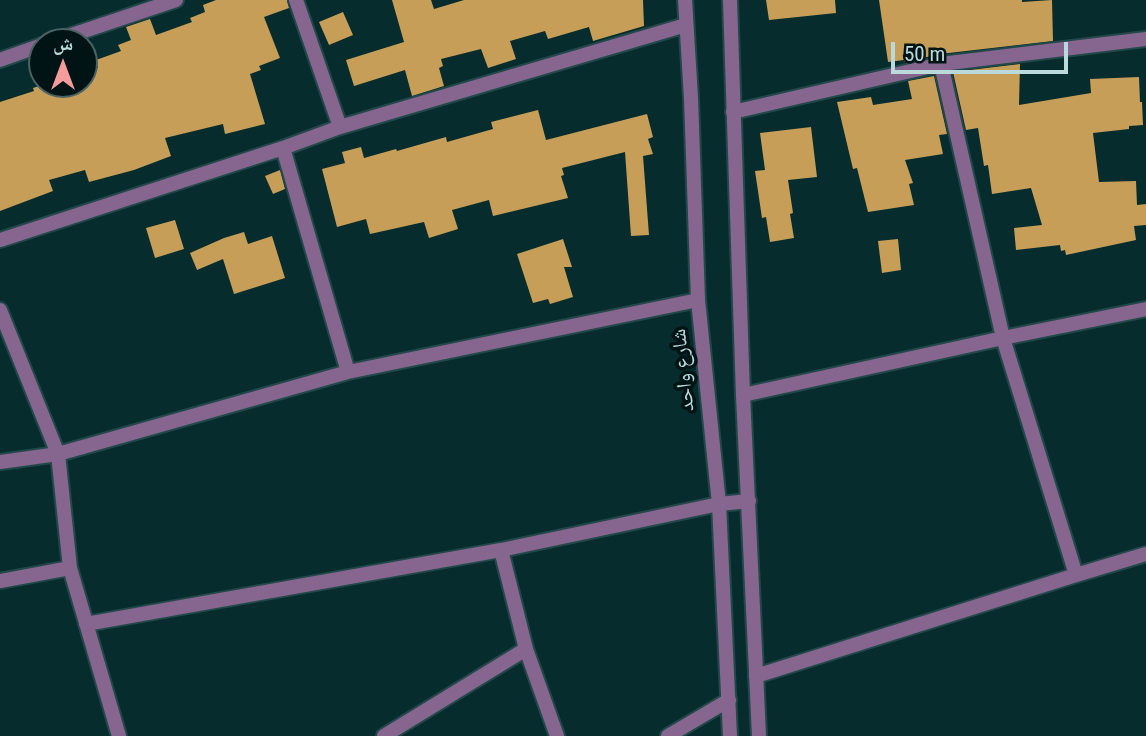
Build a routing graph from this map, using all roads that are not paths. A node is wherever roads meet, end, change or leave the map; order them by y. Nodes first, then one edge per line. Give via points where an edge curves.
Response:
1 (176, 0) edge
2 (296, 0) edge
3 (685, 0) edge
4 (730, 0) edge
5 (686, 25) junction
6 (93, 28) edge
7 (1146, 39) edge
8 (28, 50) edge
9 (0, 60) edge
10 (941, 64) junction
11 (733, 112) junction
12 (340, 127) junction
13 (283, 148) junction
14 (0, 240) edge
15 (698, 300) junction
16 (1146, 309) edge
17 (0, 310) edge
18 (1003, 338) junction
19 (348, 372) junction
20 (743, 395) junction
21 (58, 454) junction
22 (0, 462) edge
23 (749, 501) junction
24 (719, 504) junction
25 (501, 550) junction
26 (1146, 554) edge
27 (70, 568) junction
28 (1076, 575) junction
29 (0, 580) edge
30 (86, 624) junction
31 (526, 649) junction
32 (756, 676) junction
33 (729, 699) junction
34 (119, 736) edge
35 (384, 736) edge
36 (558, 736) edge
37 (668, 736) edge
38 (730, 736) edge
39 (759, 736) edge

1 - 6 street
2 - 12 street
3 - 5 street, شارع واحد
4 - 11 street
5 - 12 street
5 - 15 street, شارع واحد
7 - 10 street
8 - 9 street
10 - 11 street
10 - 18 street
11 - 20 street
12 - 13 street
13 - 14 street
13 - 19 street
15 - 19 street
15 - 24 street, شارع واحد
16 - 18 street
17 - 21 street
18 - 20 street
18 - 28 street
19 - 21 street
20 - 23 street
21 - 22 street
21 - 27 street
23 - 24 street
23 - 32 street
24 - 25 street
24 - 33 street, شارع واحد
25 - 30 street
25 - 31 street
26 - 28 street
27 - 29 street
27 - 30 street
28 - 32 street
30 - 34 street
31 - 35 street
31 - 36 street
32 - 39 street
33 - 37 street
33 - 38 street, شارع واحد

